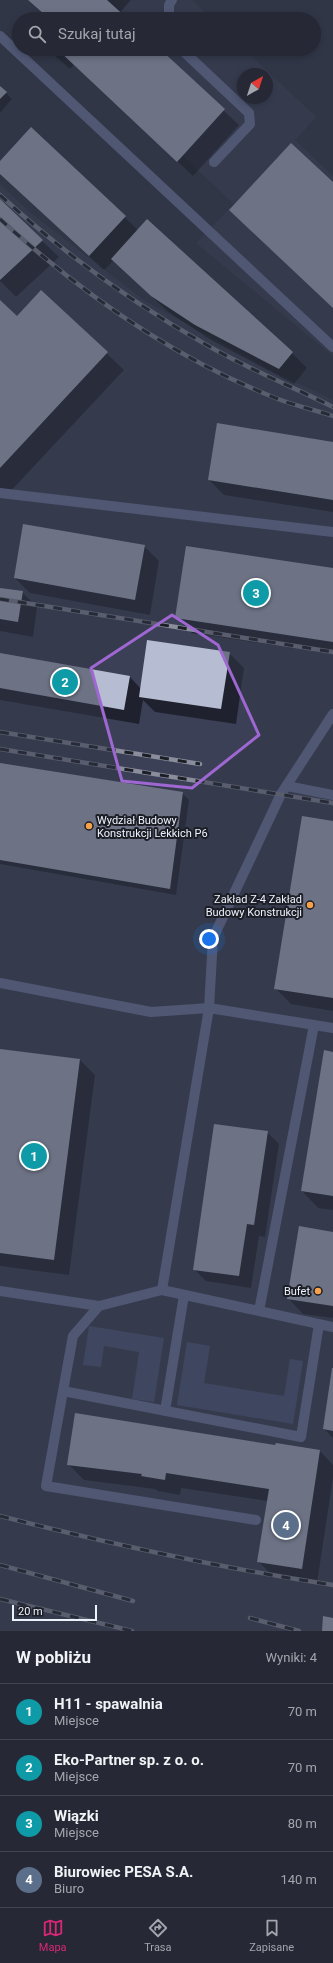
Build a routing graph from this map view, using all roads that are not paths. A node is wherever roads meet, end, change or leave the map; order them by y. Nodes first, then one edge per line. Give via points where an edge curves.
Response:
1 (172, 0) edge
2 (169, 12) edge
3 (0, 36) edge
4 (12, 47) edge
5 (21, 56) edge
6 (188, 56) edge
7 (214, 162) dead end
8 (333, 347) edge
9 (0, 493) edge
10 (333, 532) edge
11 (333, 714) edge
12 (287, 786) junction
13 (333, 795) edge
14 (0, 983) edge
15 (209, 1008) junction
16 (314, 1025) junction
17 (333, 1028) edge
18 (162, 1290) junction
19 (0, 1291) edge
20 (184, 1295) junction
21 (99, 1306) junction
22 (259, 1311) junction
23 (319, 1324) junction
24 (333, 1327) edge
25 (63, 1391) junction
26 (165, 1411) junction
27 (256, 1520) dead end

1 - 2 lane
3 - 4 lane
5 - 8 lane
6 - 7 lane via 249,113 250,124
9 - 10 lane
11 - 12 lane
12 - 13 lane
12 - 15 lane via 213,938
14 - 15 lane via 151,1012
15 - 16 lane
15 - 18 lane
16 - 17 lane
16 - 22 lane
18 - 20 lane
18 - 21 lane
19 - 21 lane
20 - 22 lane
20 - 26 lane
21 - 25 lane via 73,1336
22 - 23 lane
23 - 24 lane
23 - 26 lane via 301,1437
25 - 26 lane
25 - 27 lane via 46,1486

